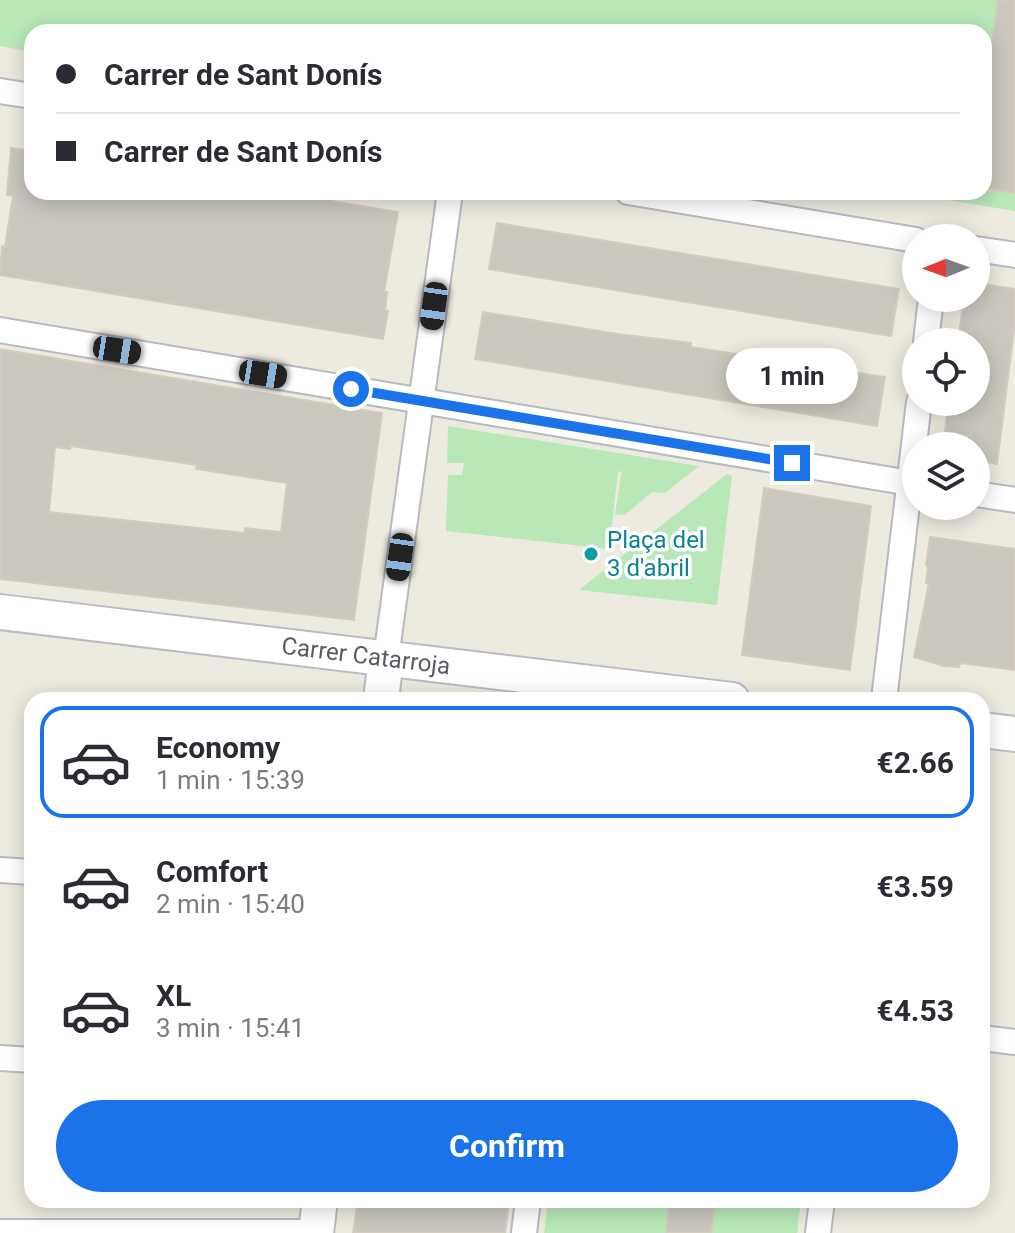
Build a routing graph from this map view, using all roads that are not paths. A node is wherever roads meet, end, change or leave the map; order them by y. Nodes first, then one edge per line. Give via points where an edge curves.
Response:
1 (0, 91) edge
2 (24, 95) edge
3 (449, 200) edge
4 (676, 200) edge
5 (902, 238) edge
6 (990, 251) edge
7 (1015, 255) edge
8 (0, 330) edge
9 (421, 401) junction
10 (902, 481) edge
11 (990, 496) edge
12 (1015, 500) edge
13 (908, 520) edge
14 (0, 612) edge
15 (386, 658) junction
16 (382, 692) edge
17 (590, 692) edge
18 (885, 692) edge
19 (990, 731) edge
20 (1015, 734) edge
21 (0, 870) edge
22 (24, 872) edge
23 (990, 1039) edge
24 (1015, 1042) edge
25 (0, 1058) edge
26 (24, 1060) edge
27 (527, 1208) edge
28 (821, 1208) edge
29 (317, 1222) edge
30 (0, 1232) edge
31 (524, 1233) edge
32 (818, 1233) edge

1 - 2 street
3 - 9 street
4 - 5 street
6 - 7 street
8 - 9 street
9 - 10 street
9 - 15 street
11 - 12 street
13 - 18 street
14 - 15 street, Carrer Catarroja
15 - 16 street
15 - 17 street, Carrer Catarroja
19 - 20 street
21 - 22 street
23 - 24 street
25 - 26 street
27 - 31 street
28 - 32 street
29 - 30 street

